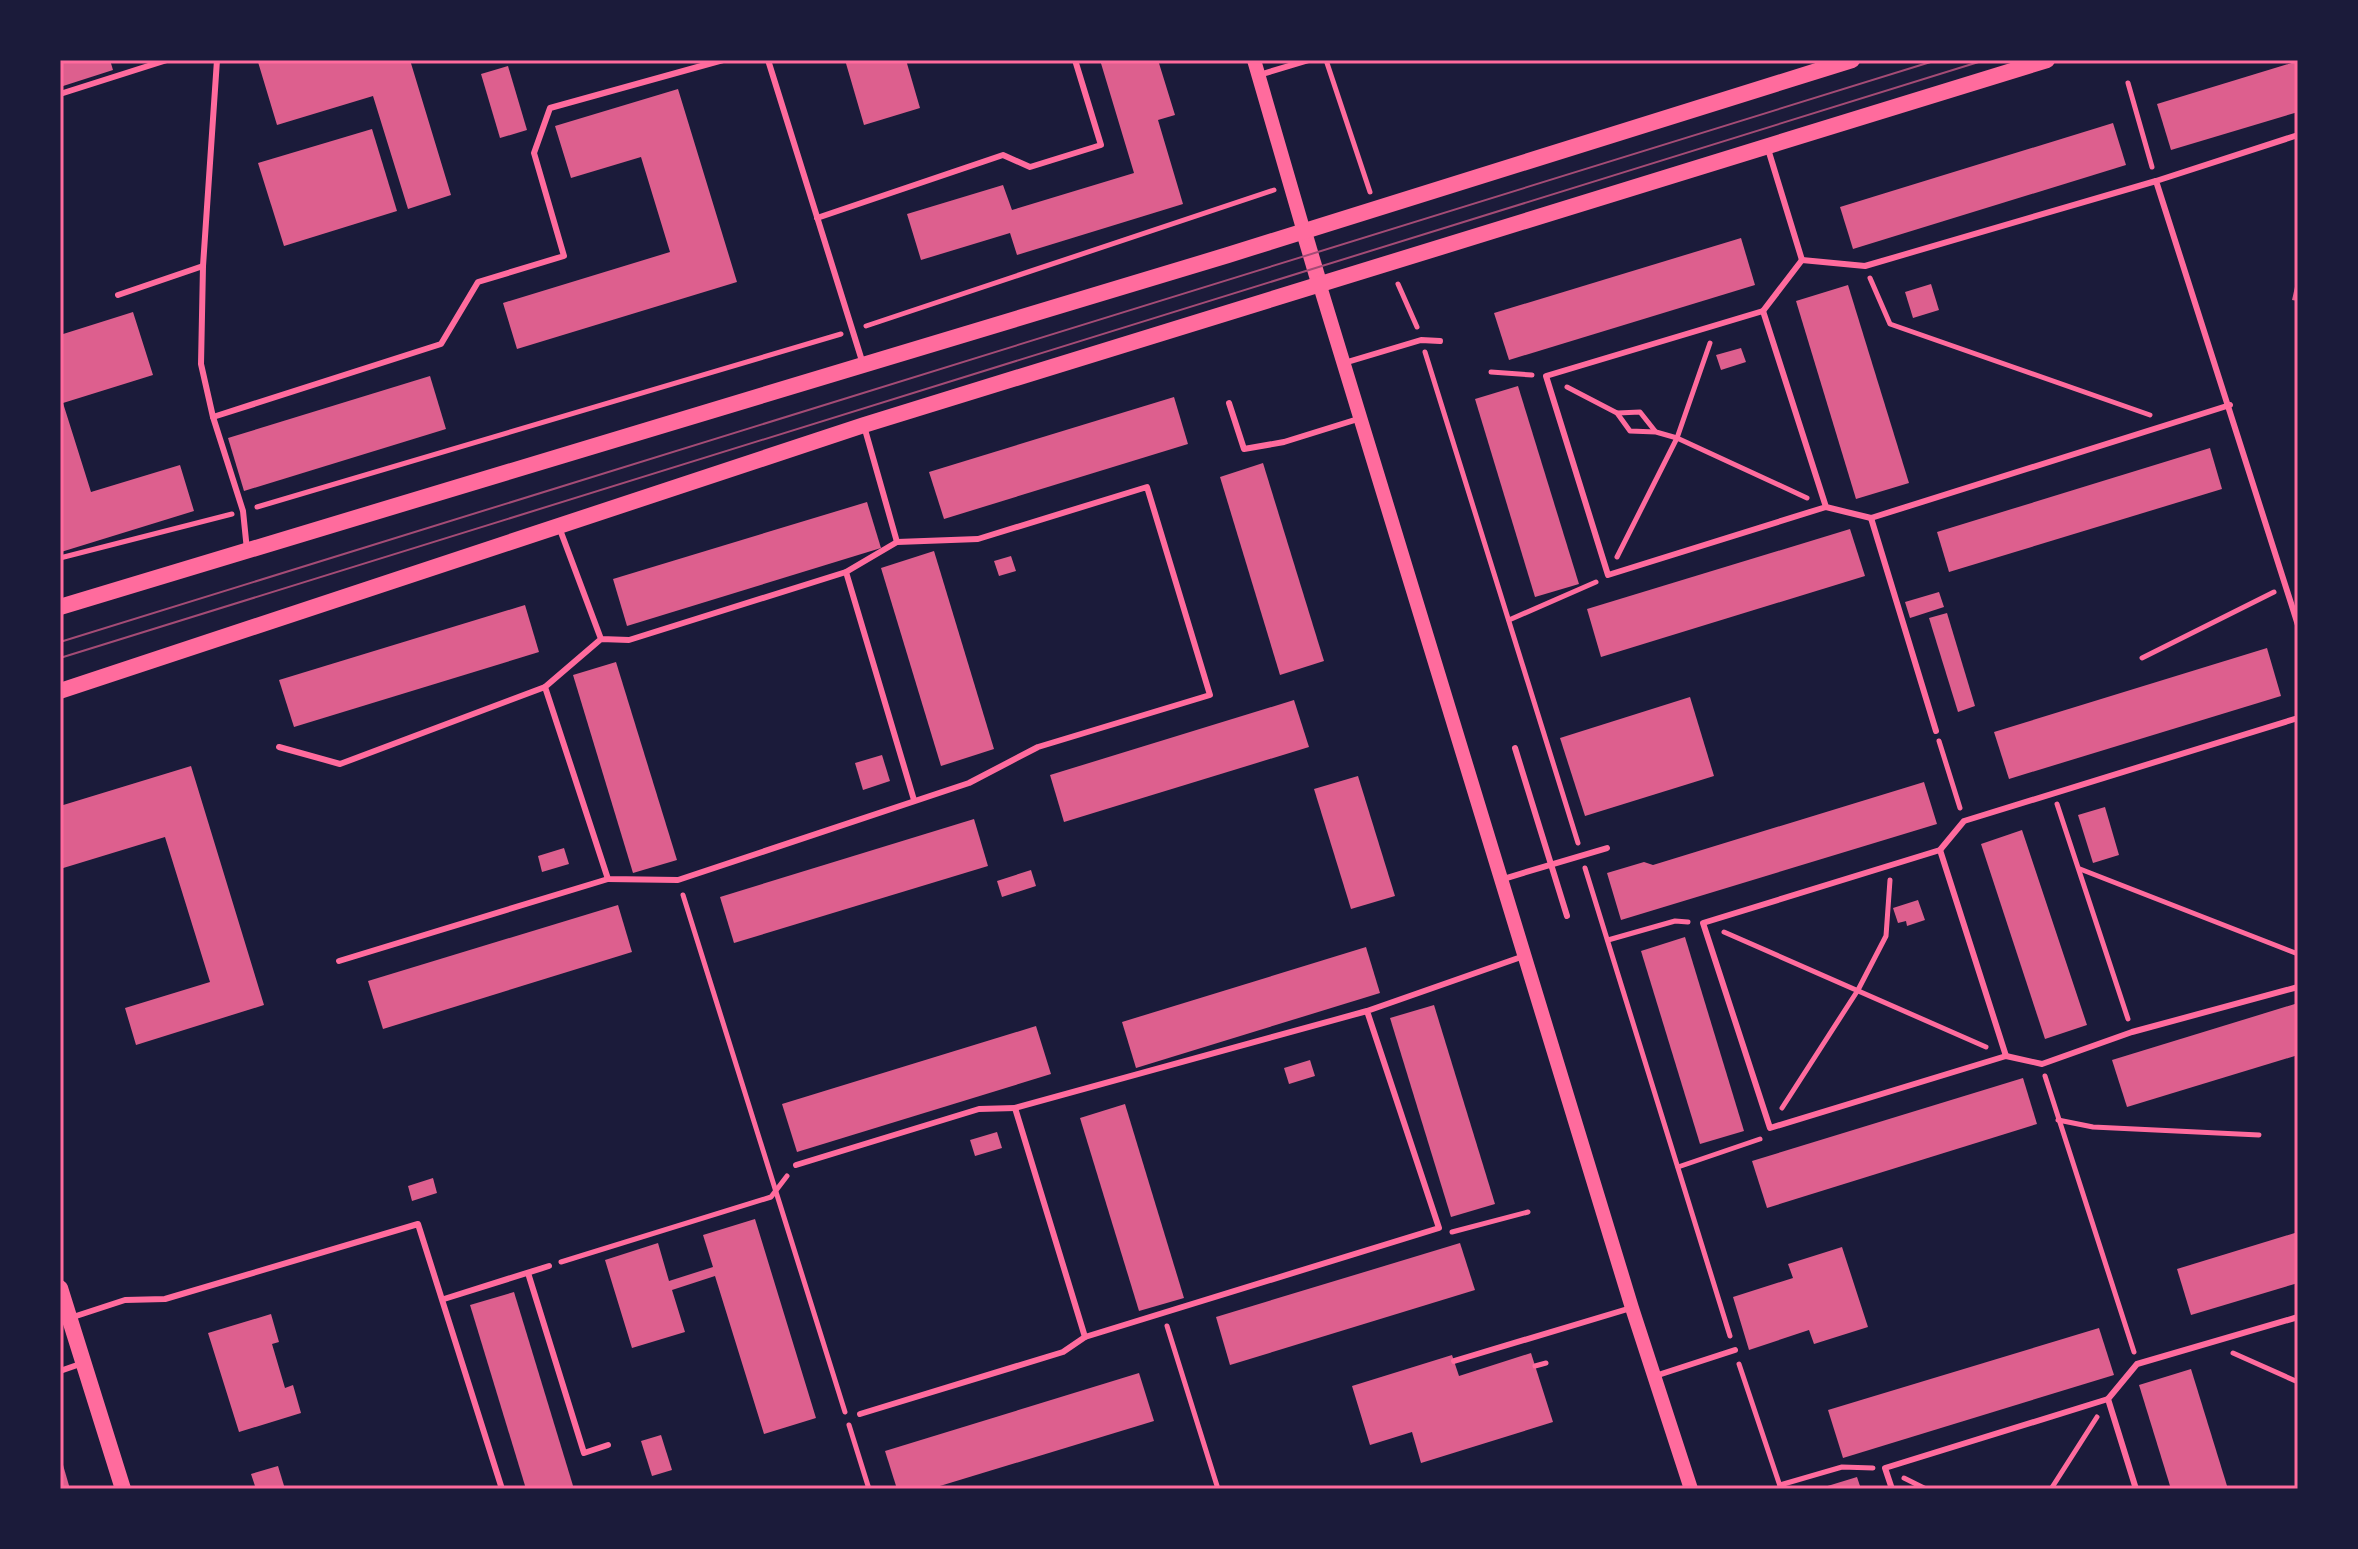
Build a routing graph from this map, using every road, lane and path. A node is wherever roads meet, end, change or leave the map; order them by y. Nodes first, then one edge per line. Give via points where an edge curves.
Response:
1 (167, 60) edge
2 (217, 60) edge
3 (723, 60) edge
4 (768, 60) edge
5 (1075, 60) edge
6 (1254, 60) edge
7 (1309, 60) edge
8 (1326, 60) edge
9 (1852, 60) edge
10 (2047, 60) edge
11 (1259, 75) junction
12 (2128, 83) dead end
13 (60, 94) edge
14 (2298, 135) edge
15 (1767, 147) junction
16 (2156, 181) junction
17 (1290, 184) junction
18 (1371, 193) dead end
19 (817, 218) junction
20 (1304, 232) junction
21 (1802, 260) junction
22 (203, 266) junction
23 (1865, 266) junction
24 (1398, 284) dead end
25 (1320, 286) junction
26 (118, 295) dead end
27 (1763, 311) junction
28 (1716, 326) junction
29 (852, 331) junction
30 (1421, 340) junction
31 (1440, 341) dead end
32 (1344, 363) junction
33 (863, 364) junction
34 (1491, 372) dead end
35 (1546, 376) junction
36 (1229, 403) dead end
37 (2230, 405) junction
38 (1617, 413) junction
39 (213, 417) junction
40 (1362, 418) junction
41 (2173, 423) junction
42 (864, 425) junction
43 (1656, 432) junction
44 (1677, 438) junction
45 (1826, 507) junction
46 (243, 511) junction
47 (1871, 518) junction
48 (557, 524) junction
49 (897, 542) junction
50 (247, 552) junction
51 (60, 558) edge
52 (846, 572) junction
53 (1608, 575) junction
54 (2286, 586) junction
55 (60, 607) edge
56 (1509, 620) junction
57 (2298, 625) edge
58 (601, 639) junction
59 (2142, 658) dead end
60 (545, 687) junction
61 (60, 691) edge
62 (2298, 718) edge
63 (1936, 731) joint
64 (279, 747) dead end
65 (1515, 748) dead end
66 (2054, 796) junction
67 (914, 800) junction
68 (1964, 821) junction
69 (1607, 848) dead end
70 (1940, 850) junction
71 (1582, 855) junction
72 (1551, 865) junction
73 (1891, 865) junction
74 (2079, 868) junction
75 (608, 879) junction
76 (1502, 879) junction
77 (678, 880) junction
78 (1567, 916) dead end
79 (1703, 923) junction
80 (1608, 940) junction
81 (2298, 954) edge
82 (1524, 956) junction
83 (339, 961) dead end
84 (2298, 987) edge
85 (1858, 990) junction
86 (1367, 1011) junction
87 (2132, 1032) junction
88 (2006, 1056) junction
89 (2042, 1064) junction
90 (1015, 1108) junction
91 (2057, 1120) junction
92 (1770, 1128) junction
93 (2259, 1135) dead end
94 (796, 1165) joint
95 (1678, 1167) junction
96 (776, 1192) junction
97 (1528, 1212) dead end
98 (1439, 1228) junction
99 (549, 1266) joint
100 (528, 1273) junction
101 (60, 1288) edge
102 (444, 1299) junction
103 (1632, 1308) junction
104 (1163, 1314) junction
105 (2298, 1317) edge
106 (69, 1318) junction
107 (1085, 1337) junction
108 (2210, 1342) junction
109 (1735, 1350) junction
110 (1454, 1361) dead end
111 (83, 1363) junction
112 (1546, 1363) dead end
113 (2137, 1364) junction
114 (1535, 1366) dead end
115 (60, 1371) edge
116 (1655, 1376) junction
117 (2298, 1382) edge
118 (2108, 1399) junction
119 (860, 1414) dead end
120 (608, 1445) dead end
121 (1885, 1468) junction
122 (1781, 1487) edge
123 (123, 1489) edge
124 (502, 1489) edge
125 (869, 1489) edge
126 (1218, 1489) edge
127 (1691, 1489) edge
128 (1892, 1489) edge
129 (1926, 1489) edge
130 (2051, 1489) edge
131 (2136, 1489) edge

1 - 13 lane
2 - 22 lane
3 - 39 lane via 550,108 534,153 564,256 478,282 441,344
4 - 19 lane
5 - 19 lane via 1101,145 1030,167 1003,155
6 - 11 street
7 - 11 lane
8 - 18 path
9 - 20 main road
10 - 15 main road
11 - 17 street
12 - 16 path
14 - 16 lane
15 - 21 lane
15 - 25 main road
16 - 23 lane
16 - 37 lane
17 - 20 street
17 - 29 path
19 - 29 lane
20 - 25 main road
20 - 33 main road
21 - 23 lane
21 - 27 lane
22 - 26 lane
22 - 39 lane via 201,364
23 - 41 path via 1890,324
24 - 30 path
25 - 32 street
25 - 42 main road
27 - 28 lane
27 - 45 lane
28 - 35 lane
28 - 44 path
29 - 33 lane
29 - 46 path
30 - 31 lane
30 - 32 lane
30 - 56 path
32 - 40 street
33 - 50 main road
34 - 35 path
35 - 38 path
35 - 53 lane
36 - 40 lane via 1244,449
37 - 41 lane
37 - 54 lane
38 - 43 path via 1630,431
38 - 43 path via 1640,412
39 - 46 lane
40 - 76 street
41 - 47 lane
42 - 48 main road
42 - 49 lane
43 - 44 path
44 - 45 path
44 - 53 path
45 - 47 lane
45 - 53 lane
46 - 50 lane
46 - 51 path
47 - 63 lane
48 - 58 lane
48 - 61 main road
49 - 52 lane
49 - 67 lane via 978,539 1147,487 1210,695 1038,747 969,783
50 - 55 main road
52 - 58 lane via 629,640
52 - 67 lane
53 - 56 path
54 - 57 lane
54 - 59 path
56 - 71 path
58 - 60 lane
60 - 64 lane via 340,764
60 - 75 lane
62 - 66 lane
63 - 68 path
65 - 72 lane
66 - 68 lane
66 - 74 path
67 - 77 lane
68 - 70 lane
69 - 71 lane
70 - 73 lane
70 - 88 lane
71 - 72 lane
71 - 80 path
72 - 76 lane
72 - 78 lane
73 - 79 lane
73 - 85 path via 1886,936
74 - 81 path
74 - 87 path
75 - 77 lane
75 - 83 lane
76 - 82 street
77 - 96 path
79 - 80 path via 1675,921
79 - 85 path
79 - 92 lane
80 - 95 path
82 - 86 lane
82 - 103 street
84 - 87 lane
85 - 88 path
85 - 92 path
86 - 90 lane
86 - 98 lane
87 - 89 lane
88 - 89 lane
88 - 92 lane
89 - 91 path
90 - 94 lane via 979,1109
90 - 107 lane
91 - 93 path via 2093,1127
91 - 113 path
92 - 95 path via 1760,1140
94 - 96 path
95 - 109 path
96 - 99 path
96 - 125 path
97 - 98 path via 1452,1232
98 - 104 lane
99 - 100 lane
100 - 102 lane
100 - 120 lane via 584,1453
101 - 106 main road
102 - 106 lane via 418,1224 165,1299 125,1300
102 - 124 lane
103 - 110 lane
103 - 116 street
104 - 107 lane
104 - 126 path
105 - 108 lane
106 - 111 main road
107 - 119 lane via 1063,1352
108 - 113 lane
108 - 117 path
109 - 116 lane
109 - 122 path
111 - 115 lane
111 - 123 main road
112 - 114 path
113 - 118 lane
116 - 127 street
118 - 121 lane
118 - 130 path
118 - 131 lane
121 - 122 path via 1842,1467
121 - 128 lane
121 - 129 path

